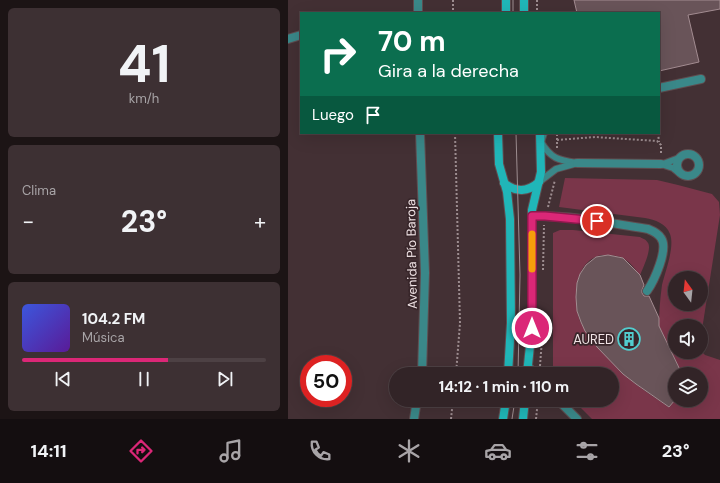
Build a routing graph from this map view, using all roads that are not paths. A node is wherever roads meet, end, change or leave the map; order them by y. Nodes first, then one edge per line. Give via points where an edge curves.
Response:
1 (418, 0) edge
2 (506, 0) edge
3 (524, 0) edge
4 (418, 12) edge
5 (506, 12) edge
6 (524, 12) edge
7 (300, 35) edge
8 (288, 39) edge
9 (701, 79) dead end
10 (660, 88) edge
11 (420, 134) edge
12 (498, 134) edge
13 (540, 134) edge
14 (544, 134) edge
15 (540, 142) junction
16 (679, 158) junction
17 (577, 163) junction
18 (661, 164) junction
19 (679, 173) junction
20 (504, 182) junction
21 (539, 182) junction
22 (532, 216) junction
23 (647, 292) dead end
24 (422, 367) edge
25 (508, 367) edge
26 (528, 367) edge
27 (416, 407) edge
28 (505, 407) edge
29 (524, 407) edge
30 (565, 407) edge
31 (414, 419) edge
32 (503, 419) edge
33 (523, 419) edge
34 (577, 419) edge

1 - 4 street
2 - 5 main road
3 - 6 main road
7 - 8 street
9 - 10 street
11 - 24 street, Avenida Pío Baroja via 425,273
12 - 20 main road via 499,164
13 - 15 main road
14 - 15 lane
15 - 17 lane via 556,159
15 - 21 main road
16 - 18 lane
16 - 19 street
16 - 19 street via 689,154 696,158 699,164 698,171 693,176
17 - 18 street
17 - 21 lane via 556,169
18 - 19 lane via 674,168
20 - 21 main road via 513,189 523,191
20 - 25 main road via 510,218 511,322
21 - 22 main road
22 - 23 street via 584,219 648,229 657,233 664,243 654,281
22 - 26 main road via 532,328
27 - 31 street
28 - 32 main road
29 - 33 main road
30 - 34 street

